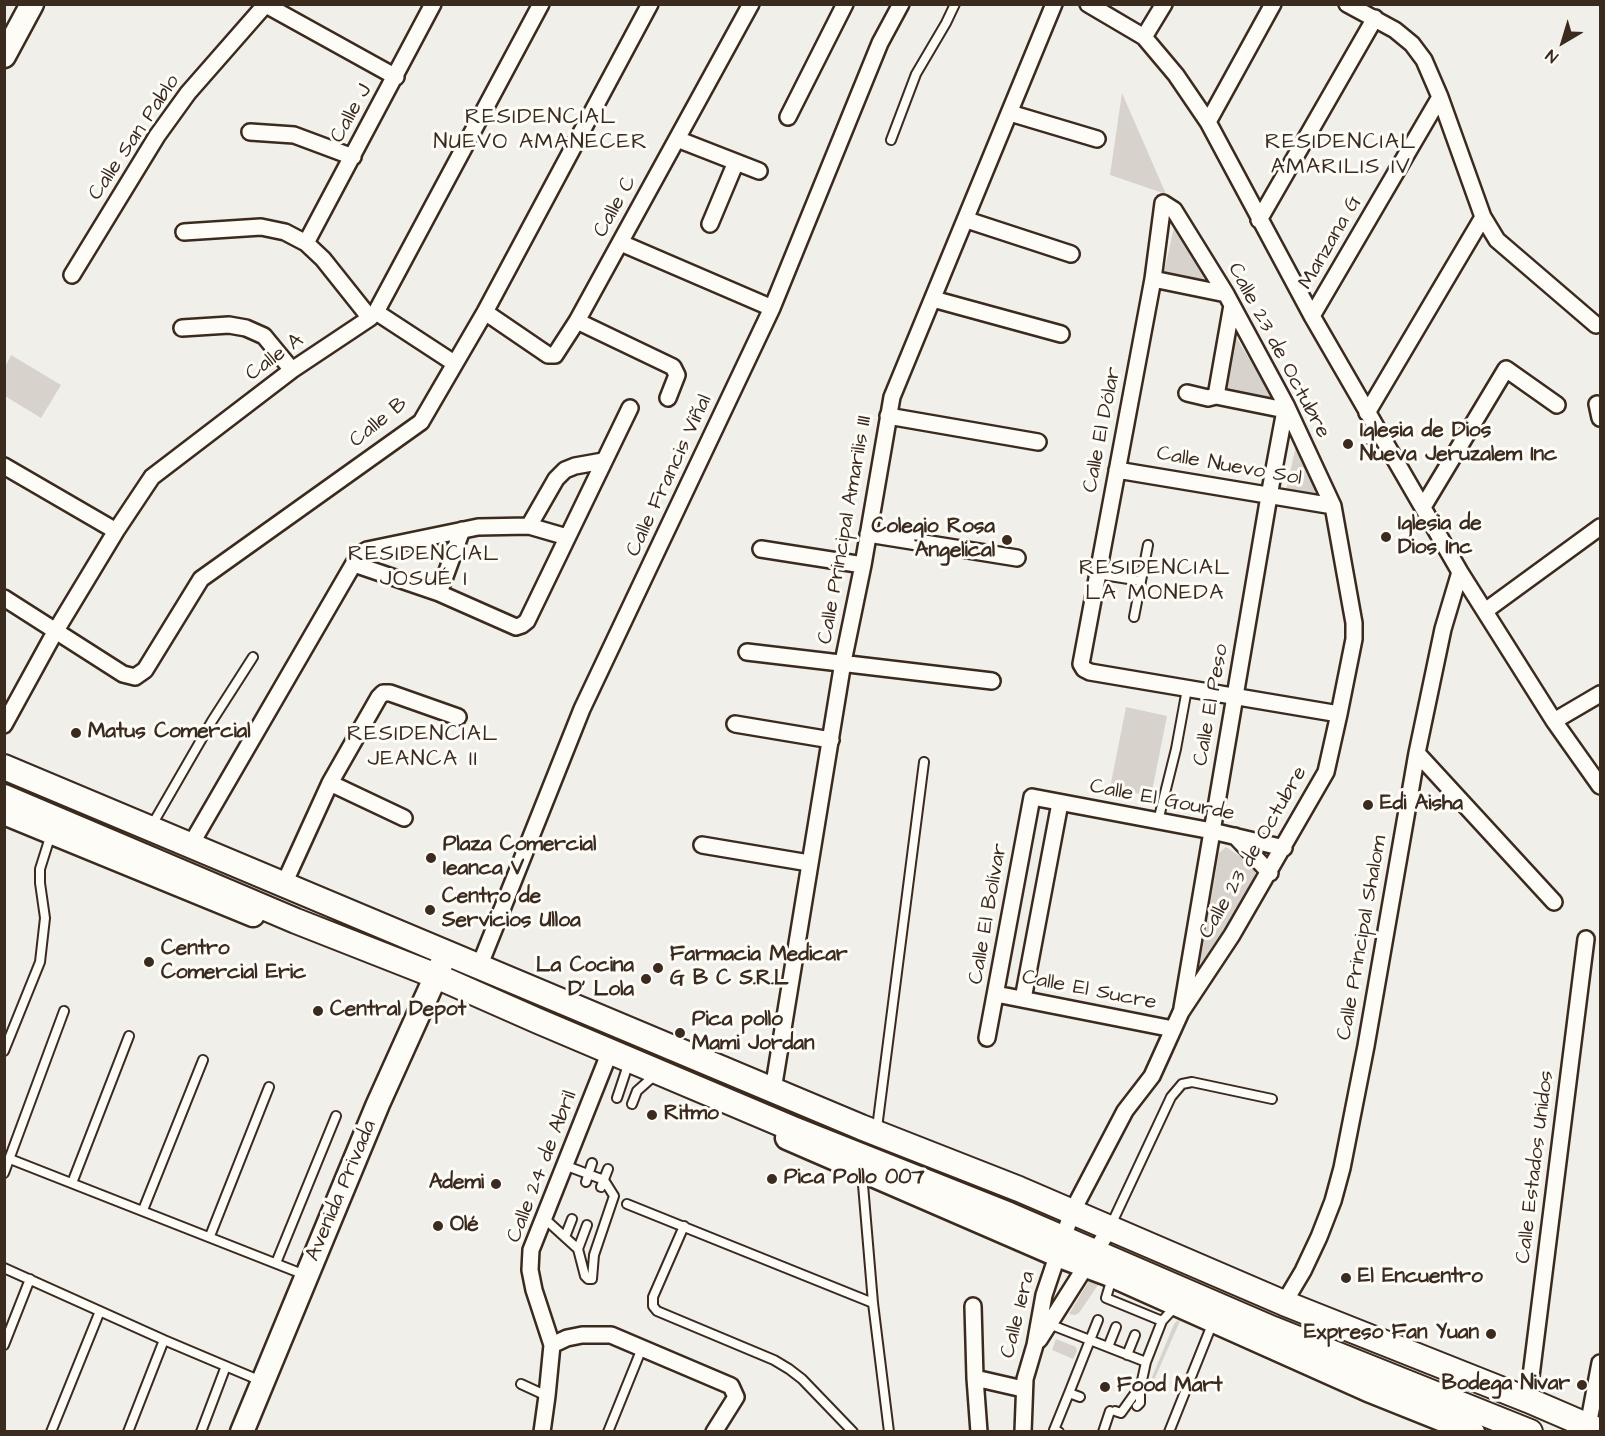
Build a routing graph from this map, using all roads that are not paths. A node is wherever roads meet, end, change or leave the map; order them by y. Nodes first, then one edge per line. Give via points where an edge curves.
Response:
1 (32, 4) edge
2 (433, 4) edge
3 (541, 4) edge
4 (650, 4) edge
5 (752, 4) edge
6 (845, 4) edge
7 (901, 4) edge
8 (955, 4) edge
9 (1054, 4) edge
10 (1088, 4) edge
11 (1164, 4) edge
12 (1273, 4) edge
13 (1347, 4) edge
14 (266, 5) edge
15 (1375, 18) junction
16 (1144, 37) junction
17 (4, 56) edge
18 (396, 77) junction
19 (1440, 97) junction
20 (1010, 113) junction
21 (788, 117) dead end
22 (1208, 122) junction
23 (250, 132) dead end
24 (677, 139) junction
25 (1097, 139) dead end
26 (891, 140) dead end
27 (352, 157) junction
28 (736, 162) junction
29 (759, 171) dead end
30 (1163, 203) joint
31 (1483, 217) junction
32 (967, 220) junction
33 (1259, 220) junction
34 (710, 224) dead end
35 (184, 232) dead end
36 (306, 243) junction
37 (621, 243) junction
38 (1071, 254) dead end
39 (72, 275) dead end
40 (1153, 279) junction
41 (933, 299) junction
42 (1229, 300) junction
43 (772, 308) junction
44 (485, 312) junction
45 (373, 315) junction
46 (1312, 316) junction
47 (577, 321) junction
48 (1596, 325) dead end
49 (182, 328) dead end
50 (1061, 334) dead end
51 (454, 363) junction
52 (292, 370) junction
53 (1187, 393) dead end
54 (1216, 396) junction
55 (668, 398) dead end
56 (1557, 405) dead end
57 (1286, 407) junction
58 (630, 408) dead end
59 (1367, 413) junction
60 (888, 416) junction
61 (1038, 442) dead end
62 (603, 461) junction
63 (4, 466) edge
64 (1117, 470) junction
65 (1269, 496) junction
66 (1333, 506) junction
67 (1423, 507) junction
68 (529, 526) junction
69 (1600, 527) edge
70 (462, 530) junction
71 (116, 531) junction
72 (868, 534) junction
73 (567, 537) junction
74 (1148, 545) dead end
75 (761, 549) dead end
76 (1017, 558) dead end
77 (354, 564) junction
78 (863, 565) junction
79 (1460, 572) junction
80 (1097, 574) junction
81 (1141, 581) junction
82 (439, 593) junction
83 (4, 598) edge
84 (1485, 611) junction
85 (1134, 617) dead end
86 (55, 632) junction
87 (747, 652) dead end
88 (253, 657) dead end
89 (843, 662) junction
90 (992, 681) dead end
91 (1186, 688) junction
92 (1600, 694) edge
93 (1234, 697) junction
94 (1339, 714) junction
95 (458, 717) dead end
96 (1554, 721) junction
97 (735, 724) dead end
98 (4, 725) edge
99 (831, 740) junction
100 (1417, 753) junction
101 (924, 762) dead end
102 (4, 767) edge
103 (330, 783) junction
104 (1600, 786) edge
105 (4, 797) edge
106 (1032, 797) joint
107 (1060, 803) junction
108 (4, 813) edge
109 (404, 818) dead end
110 (1158, 821) junction
111 (150, 828) junction
112 (1212, 831) junction
113 (51, 832) junction
114 (1235, 836) junction
115 (702, 845) dead end
116 (189, 846) junction
117 (1284, 848) junction
118 (809, 863) junction
119 (1270, 873) junction
120 (283, 886) junction
121 (1554, 902) dead end
122 (1586, 939) dead end
123 (446, 952) junction
124 (479, 967) junction
125 (434, 980) junction
126 (996, 994) junction
127 (1023, 999) junction
128 (64, 1011) dead end
129 (1181, 1012) junction
130 (1173, 1029) junction
131 (129, 1036) dead end
132 (987, 1038) dead end
133 (4, 1051) edge
134 (203, 1060) dead end
135 (621, 1062) junction
136 (655, 1075) junction
137 (269, 1087) dead end
138 (773, 1090) junction
139 (617, 1098) dead end
140 (1272, 1099) dead end
141 (632, 1104) dead end
142 (336, 1116) dead end
143 (876, 1133) junction
144 (10, 1159) junction
145 (592, 1163) dead end
146 (861, 1164) junction
147 (564, 1165) junction
148 (608, 1169) dead end
149 (4, 1173) edge
150 (587, 1178) junction
151 (72, 1183) junction
152 (602, 1184) junction
153 (627, 1204) dead end
154 (143, 1210) junction
155 (1072, 1212) junction
156 (544, 1218) junction
157 (572, 1219) dead end
158 (587, 1226) dead end
159 (684, 1226) junction
160 (1110, 1228) junction
161 (210, 1236) junction
162 (565, 1237) junction
163 (1060, 1247) junction
164 (578, 1249) junction
165 (1091, 1259) junction
166 (276, 1263) junction
167 (4, 1268) edge
168 (1115, 1269) junction
169 (307, 1276) junction
170 (30, 1279) junction
171 (873, 1303) junction
172 (1284, 1303) junction
173 (973, 1306) dead end
174 (1175, 1306) junction
175 (100, 1311) junction
176 (1098, 1320) dead end
177 (1214, 1321) junction
178 (1049, 1324) junction
179 (1116, 1327) dead end
180 (1135, 1335) dead end
181 (164, 1340) junction
182 (1090, 1340) junction
183 (4, 1345) edge
184 (552, 1345) junction
185 (1035, 1345) junction
186 (1108, 1347) junction
187 (642, 1348) junction
188 (1127, 1355) junction
189 (1146, 1362) junction
190 (1600, 1363) edge
191 (226, 1366) junction
192 (975, 1378) junction
193 (262, 1381) junction
194 (521, 1384) dead end
195 (1141, 1385) junction
196 (1023, 1389) junction
197 (1069, 1393) junction
198 (548, 1396) junction
199 (1080, 1397) dead end
200 (1528, 1400) junction
201 (1137, 1406) dead end
202 (1594, 1429) edge
203 (51, 1431) edge
204 (128, 1431) edge
205 (201, 1431) edge
206 (242, 1431) edge
207 (542, 1431) edge
208 (608, 1431) edge
209 (714, 1431) edge
210 (853, 1431) edge
211 (889, 1431) edge
212 (980, 1431) edge
213 (1023, 1431) edge
214 (1059, 1431) edge
215 (1103, 1431) edge
216 (1169, 1431) edge
217 (1473, 1431) edge
218 (1530, 1431) edge

1 - 17 street
2 - 18 street, Calle J
3 - 45 street, Calle A
4 - 44 street, Calle B
5 - 24 street, Calle C
6 - 21 street
7 - 43 street, Calle Francis Viñal via 880,43
8 - 26 lane via 916,74
9 - 20 street, Calle Principal Amarilis III
10 - 16 street
11 - 16 street
12 - 22 street
13 - 15 street
14 - 18 street
14 - 39 street, Calle San Pablo via 163,127
15 - 19 street via 1412,44 1424,60
15 - 33 street
16 - 22 street
18 - 27 street, Calle J
19 - 31 street
19 - 46 street, Manzana G
20 - 25 street
20 - 32 street, Calle Principal Amarilis III
22 - 33 street
23 - 27 street via 294,135
24 - 28 street
24 - 37 street, Calle C
27 - 36 street, Calle J
28 - 29 street
28 - 34 street
30 - 40 street, Calle El Dólar
30 - 42 street, Calle 23 de Octubre via 1174,210
31 - 48 street via 1497,240
31 - 59 street
32 - 38 street
32 - 41 street, Calle Principal Amarilis III
33 - 46 street
35 - 36 street via 261,227 285,232
36 - 45 street
37 - 43 street
37 - 47 street, Calle C
40 - 42 street
40 - 64 street, Calle El Dólar
41 - 50 street
41 - 60 street, Calle Principal Amarilis III
42 - 54 street
42 - 57 street, Calle 23 de Octubre
43 - 124 street, Calle Francis Viñal via 582,709
44 - 47 street, Calle C via 548,355 555,355
44 - 51 street, Calle B
45 - 51 street
45 - 52 street, Calle A
46 - 59 street
47 - 55 street via 673,367 676,375
49 - 52 street via 246,328 264,336
51 - 86 street, Calle B via 421,422 201,579 145,670 135,677 123,674
52 - 71 street, Calle A via 152,477
53 - 54 street
54 - 57 street
56 - 67 street via 1506,369
57 - 65 street, Calle El Peso
57 - 66 street, Calle 23 de Octubre
58 - 62 street
59 - 67 street
60 - 61 street
60 - 72 street, Calle Principal Amarilis III
62 - 68 street via 565,470
62 - 73 street
63 - 71 street
64 - 65 street, Calle Nuevo Sol
64 - 80 street, Calle El Dólar
65 - 66 street, Calle Nuevo Sol
65 - 93 street, Calle El Peso
66 - 94 street, Calle 23 de Octubre via 1354,623
67 - 79 street
68 - 70 street
68 - 73 street
69 - 84 street
70 - 77 street via 367,550
70 - 82 street
71 - 86 street, Calle A
72 - 76 street
72 - 78 street, Calle Principal Amarilis III
73 - 82 street via 522,625 516,627
74 - 81 lane
75 - 78 street
77 - 82 street
77 - 116 street
78 - 89 street, Calle Principal Amarilis III
79 - 84 street
79 - 100 street, Calle Principal Shalom via 1443,629
80 - 81 lane
80 - 91 street, Calle El Dólar via 1081,664 1084,669
81 - 85 lane
83 - 86 street, Calle B
84 - 96 street
86 - 98 street, Calle A
87 - 89 street
88 - 111 lane
89 - 90 street
89 - 99 street, Calle Principal Amarilis III
91 - 93 street
91 - 110 lane
92 - 96 street
93 - 94 street
93 - 112 street, Calle El Peso
94 - 117 street, Calle 23 de Octubre via 1326,772
95 - 103 street via 383,693
96 - 104 street
97 - 99 street
99 - 118 street, Calle Principal Amarilis III
100 - 121 street
100 - 172 street, Calle Principal Shalom via 1342,1168 1319,1237
101 - 143 lane
102 - 111 main road
103 - 109 street
103 - 120 street
105 - 125 main road
106 - 107 street, Calle El Gourde
106 - 126 street, Calle El Bolívar
107 - 110 street, Calle El Gourde
107 - 127 street
108 - 113 street
110 - 112 street, Calle El Gourde
111 - 116 main road
112 - 114 street, Calle El Gourde
112 - 129 street, Calle El Peso
113 - 125 street via 266,921
113 - 133 lane via 40,868 45,918 40,962
114 - 117 street, Calle El Gourde
114 - 119 street
115 - 118 street
116 - 120 main road
117 - 119 street, Calle 23 de Octubre
118 - 138 street, Calle Principal Amarilis III
119 - 129 street, Calle 23 de Octubre
120 - 123 main road
122 - 200 street, Calle Estados Unidos
123 - 124 main road
123 - 125 street, Avenida Privada
124 - 138 main road
125 - 135 main road
125 - 169 street, Avenida Privada
126 - 127 street, Calle El Sucre
126 - 132 street, Calle El Bolívar
127 - 130 street, Calle El Sucre
128 - 144 lane
129 - 130 street, Calle 23 de Octubre
130 - 155 street, Calle 23 de Octubre via 1152,1076 1125,1111
131 - 151 lane
134 - 154 lane
135 - 136 main road
135 - 139 lane
135 - 147 street, Calle 24 de Abril via 589,1110
136 - 141 lane via 637,1090
136 - 146 main road
137 - 161 lane
138 - 143 main road
140 - 160 lane via 1192,1082 1182,1084 1172,1097
142 - 166 lane
143 - 155 main road
144 - 149 lane
144 - 151 lane
145 - 150 lane
146 - 163 main road
146 - 171 lane
147 - 150 lane
147 - 156 street, Calle 24 de Abril
148 - 152 lane
150 - 152 lane
151 - 154 lane
152 - 164 lane via 614,1196 594,1255 590,1280 585,1276
153 - 159 lane
154 - 161 lane
155 - 160 main road
155 - 163 street, Calle 1era
156 - 162 lane
156 - 184 street, Calle 24 de Abril via 531,1250 530,1270
157 - 162 lane
158 - 164 lane
159 - 171 lane
159 - 210 lane via 653,1297 657,1311 782,1365 802,1379
160 - 165 street
160 - 172 main road
161 - 166 lane
162 - 164 lane
163 - 165 main road
163 - 185 street, Calle 1era via 1044,1295
165 - 168 main road
165 - 178 street
166 - 169 lane
167 - 170 lane
168 - 174 main road
168 - 174 lane via 1105,1302 1142,1317
169 - 193 street, Avenida Privada
170 - 175 lane
170 - 183 lane
171 - 211 lane
172 - 200 main road
173 - 192 street
174 - 177 street
174 - 189 lane
174 - 218 main road via 1312,1345
175 - 181 lane
175 - 203 lane
176 - 182 lane
177 - 216 lane
177 - 217 street via 1368,1390
178 - 182 lane
178 - 185 street
179 - 186 lane
180 - 188 lane
181 - 191 lane
181 - 204 lane
182 - 186 lane
182 - 197 lane
184 - 187 street via 567,1338 597,1334 611,1335
184 - 198 street, Calle 24 de Abril
185 - 196 street, Calle 1era
186 - 188 lane
187 - 208 lane
187 - 209 street via 731,1386 736,1397
188 - 189 lane
189 - 195 lane
190 - 202 street
191 - 193 lane
191 - 205 lane
192 - 196 street
192 - 212 street
193 - 206 street, Avenida Privada
194 - 198 lane
195 - 201 lane
195 - 215 lane via 1121,1413 1112,1411
196 - 213 street, Calle 1era
197 - 199 lane
197 - 214 lane via 1054,1430
198 - 207 street, Calle 24 de Abril
200 - 202 main road

